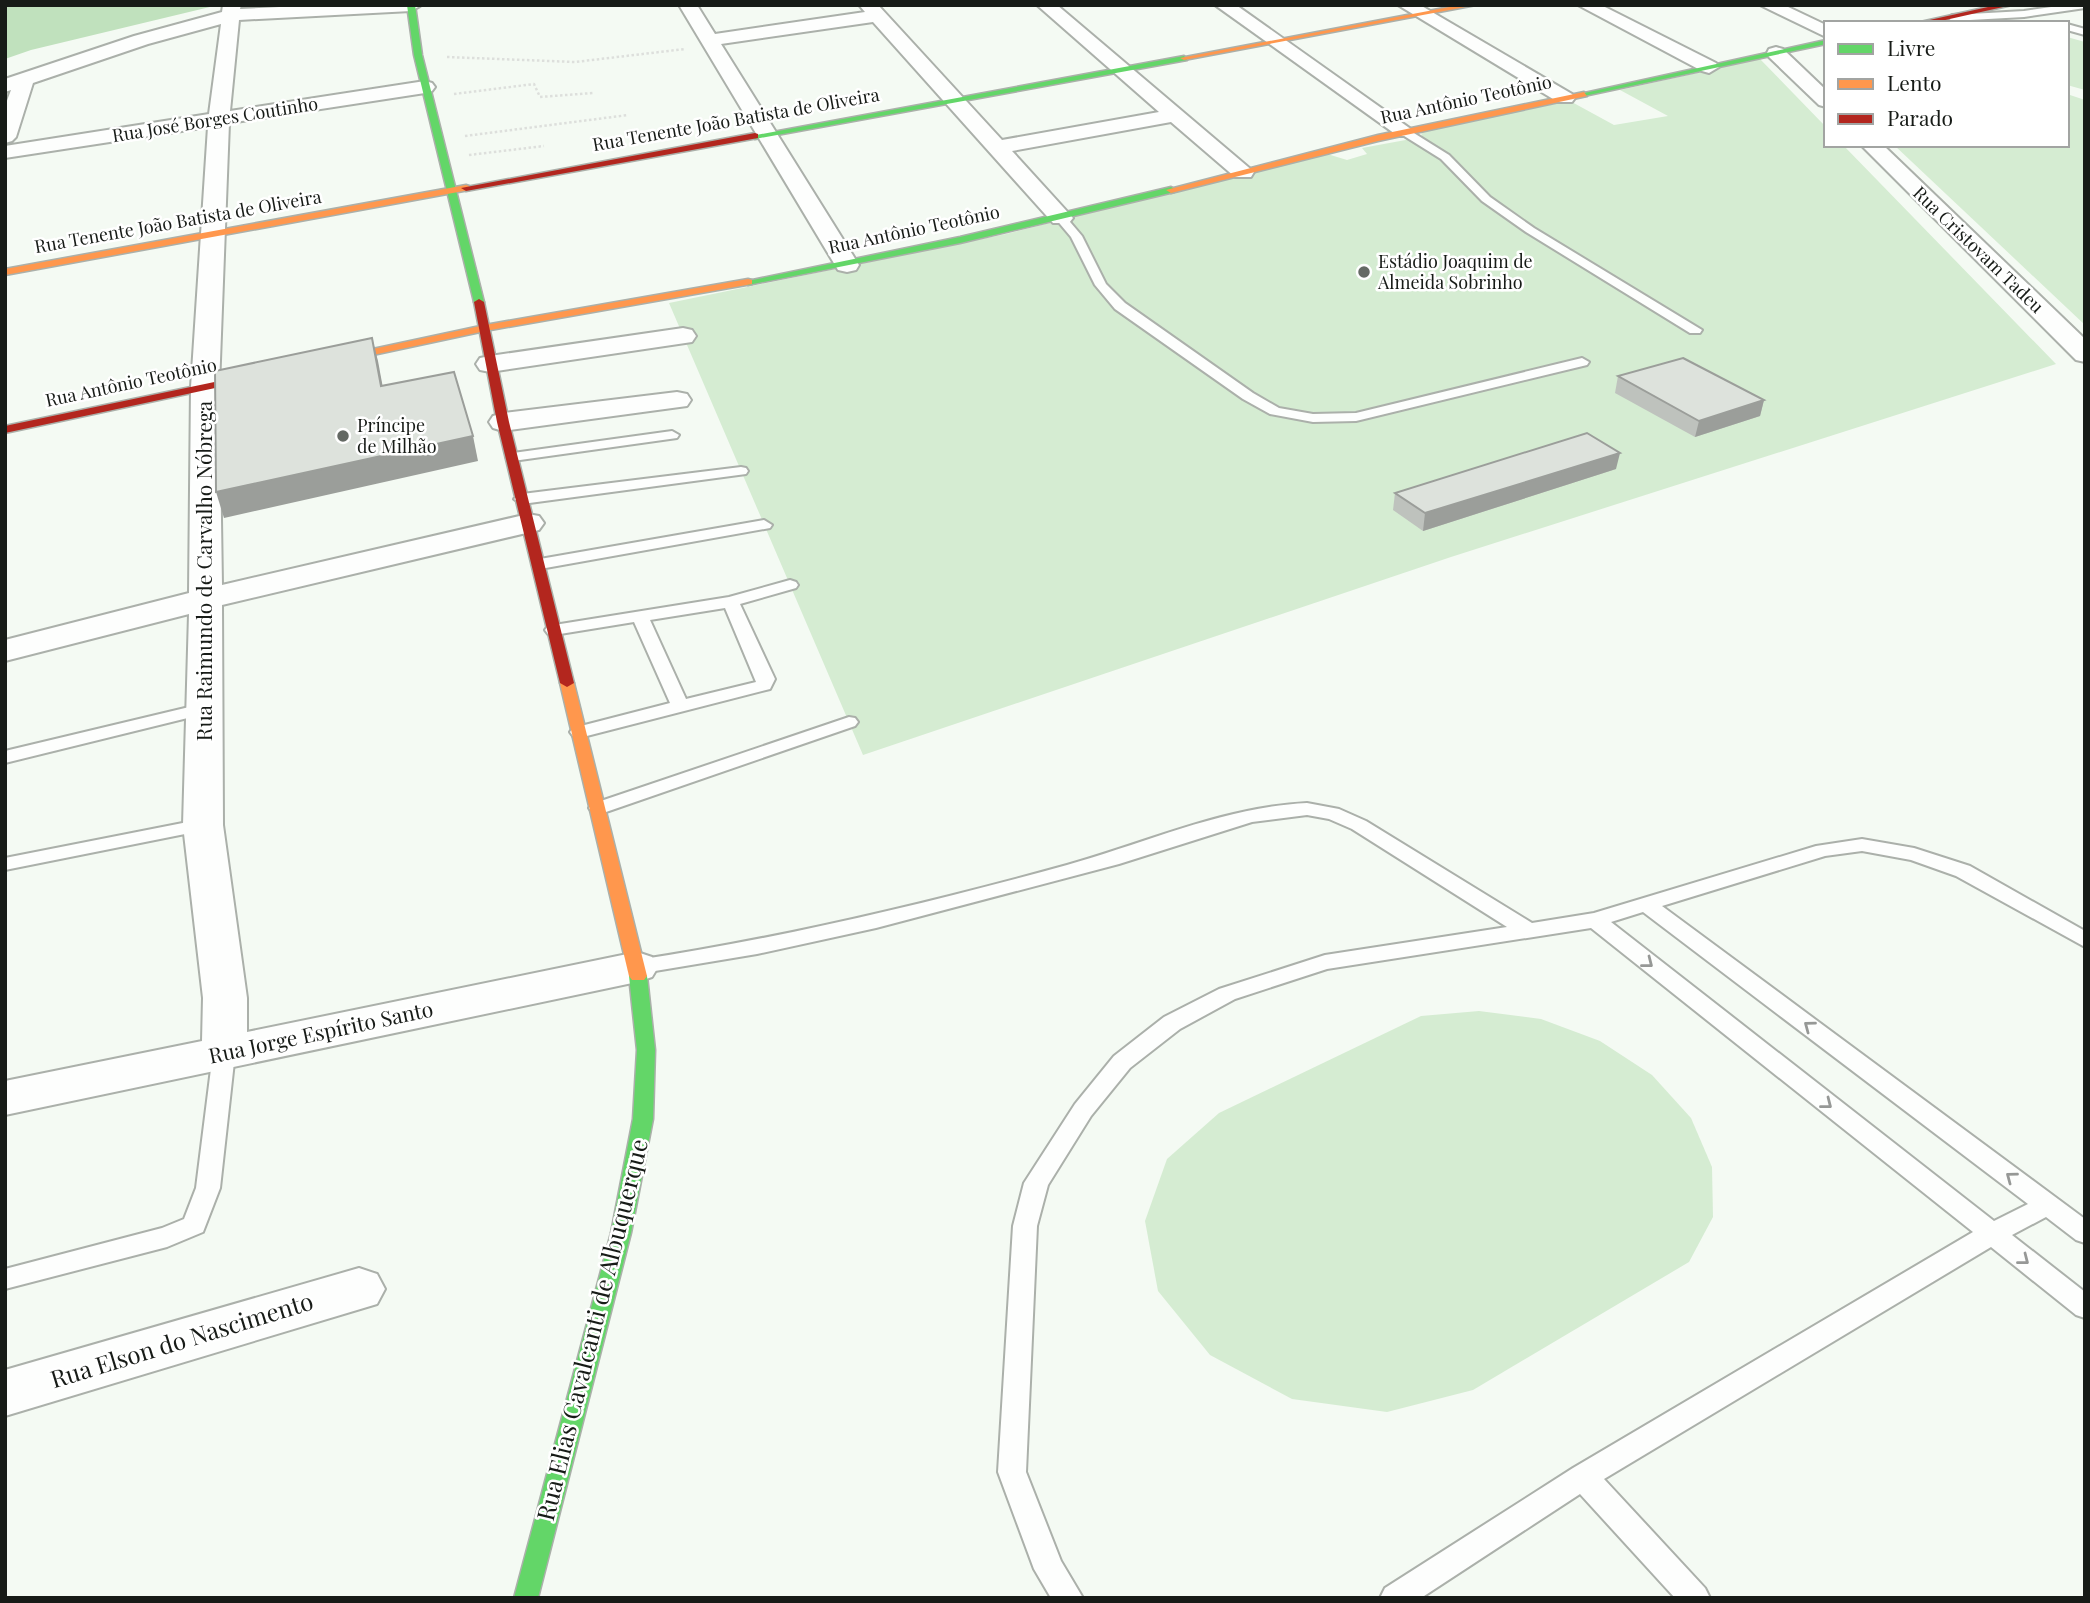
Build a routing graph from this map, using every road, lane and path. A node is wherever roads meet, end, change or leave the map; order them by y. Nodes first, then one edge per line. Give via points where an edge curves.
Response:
1 (688, 5) edge
2 (1046, 5) edge
3 (1224, 5) edge
4 (1473, 5) edge
5 (1587, 5) edge
6 (1769, 5) edge
7 (2009, 5) edge
8 (2085, 5) edge
9 (411, 6) edge
10 (233, 10) edge
11 (872, 10) edge
12 (1414, 10) edge
13 (2024, 14) junction
14 (1944, 18) junction
15 (1930, 21) edge
16 (2047, 21) edge
17 (1824, 31) edge
18 (1272, 41) junction
19 (1824, 42) edge
20 (711, 43) junction
21 (1776, 53) junction
22 (418, 55) junction
23 (1709, 67) junction
24 (1121, 69) junction
25 (14, 84) edge
26 (427, 92) junction
27 (593, 93) dead end
28 (1565, 98) junction
29 (1824, 99) edge
30 (951, 100) junction
31 (628, 115) dead end
32 (1174, 115) junction
33 (219, 119) junction
34 (1405, 132) junction
35 (765, 133) junction
36 (5, 137) edge
37 (440, 139) junction
38 (553, 144) dead end
39 (1873, 147) edge
40 (996, 148) junction
41 (5, 152) edge
42 (444, 158) junction
43 (1243, 172) junction
44 (452, 192) junction
45 (1061, 218) junction
46 (212, 235) junction
47 (847, 265) junction
48 (5, 272) edge
49 (485, 328) junction
50 (1695, 330) dead end
51 (683, 336) dead end
52 (2085, 355) edge
53 (1582, 362) dead end
54 (491, 364) junction
55 (312, 365) edge
56 (285, 370) edge
57 (205, 387) junction
58 (677, 400) dead end
59 (503, 422) junction
60 (5, 430) edge
61 (672, 435) dead end
62 (513, 457) junction
63 (741, 471) dead end
64 (525, 511) junction
65 (764, 525) dead end
66 (540, 564) junction
67 (790, 585) dead end
68 (206, 599) junction
69 (731, 602) junction
70 (640, 616) junction
71 (554, 630) junction
72 (5, 651) edge
73 (680, 706) junction
74 (206, 708) junction
75 (849, 722) dead end
76 (579, 732) junction
77 (5, 757) edge
78 (600, 808) junction
79 (203, 825) junction
80 (5, 864) edge
81 (1644, 903) junction
82 (1595, 920) junction
83 (1528, 930) junction
84 (2085, 940) edge
85 (637, 967) junction
86 (224, 1053) junction
87 (5, 1098) edge
88 (2048, 1205) junction
89 (2085, 1233) edge
90 (1991, 1234) junction
91 (5, 1279) edge
92 (359, 1289) dead end
93 (2085, 1307) edge
94 (5, 1393) edge
95 (1583, 1477) junction
96 (526, 1598) edge
97 (1068, 1598) edge
98 (1395, 1598) edge
99 (1695, 1598) edge

1 - 20 street
2 - 24 street
3 - 18 street
4 - 12 street, Rua Tenente João Batista de Oliveira
5 - 23 street
6 - 17 street
7 - 14 street
8 - 13 lane
9 - 10 street
9 - 22 street, Rua Elias Cavalcanti de Albuquerque
10 - 25 street
10 - 33 street, Rua Raimundo de Carvalho Nóbrega
11 - 20 street
11 - 30 street
12 - 18 street, Rua Tenente João Batista de Oliveira
12 - 28 street
13 - 14 lane
13 - 16 lane
14 - 15 street
18 - 24 street, Rua Tenente João Batista de Oliveira
18 - 34 street
19 - 21 street, Rua Antônio Teotônio
20 - 22 path via 575,62
20 - 35 street
21 - 23 street, Rua Antônio Teotônio
21 - 29 street
22 - 26 street, Rua Elias Cavalcanti de Albuquerque
23 - 28 street, Rua Antônio Teotônio
24 - 30 street, Rua Tenente João Batista de Oliveira
24 - 32 street
25 - 36 street
26 - 27 path via 534,84 540,97
26 - 33 street, Rua José Borges Coutinho
26 - 37 street, Rua Elias Cavalcanti de Albuquerque
28 - 34 street, Rua Antônio Teotônio
30 - 35 street, Rua Tenente João Batista de Oliveira
30 - 40 street
31 - 37 path
32 - 40 street
32 - 43 street
33 - 41 street, Rua José Borges Coutinho
33 - 46 street, Rua Raimundo de Carvalho Nóbrega
34 - 43 street, Rua Antônio Teotônio
34 - 50 lane via 1445,157 1486,199 1530,230
35 - 44 street, Rua Tenente João Batista de Oliveira
35 - 47 street
37 - 42 street, Rua Elias Cavalcanti de Albuquerque
38 - 42 path
39 - 52 street, Rua Cristovam Tadeu
40 - 45 street
42 - 44 street, Rua Elias Cavalcanti de Albuquerque
43 - 45 street, Rua Antônio Teotônio
44 - 46 street, Rua Tenente João Batista de Oliveira
44 - 49 street, Rua Elias Cavalcanti de Albuquerque
45 - 47 street, Rua Antônio Teotônio
45 - 53 lane via 1076,236 1101,285 1120,306 1275,411 1312,418 1356,416
46 - 48 street, Rua Tenente João Batista de Oliveira
46 - 57 street, Rua Raimundo de Carvalho Nóbrega
47 - 49 street, Rua Antônio Teotônio
49 - 54 street, Rua Elias Cavalcanti de Albuquerque
49 - 55 street, Rua Antônio Teotônio
51 - 54 street
54 - 59 street, Rua Elias Cavalcanti de Albuquerque
56 - 57 street, Rua Antônio Teotônio
57 - 60 street, Rua Antônio Teotônio
57 - 68 street, Rua Raimundo de Carvalho Nóbrega
58 - 59 street
59 - 62 street, Rua Elias Cavalcanti de Albuquerque
61 - 62 lane
62 - 64 street, Rua Elias Cavalcanti de Albuquerque
63 - 64 lane
64 - 66 street, Rua Elias Cavalcanti de Albuquerque
64 - 68 street
65 - 66 lane
66 - 71 street, Rua Elias Cavalcanti de Albuquerque
67 - 69 lane
68 - 72 street
68 - 74 street, Rua Raimundo de Carvalho Nóbrega
69 - 70 lane
69 - 73 lane via 766,682
70 - 71 lane
70 - 73 lane
71 - 76 street, Rua Elias Cavalcanti de Albuquerque
73 - 76 lane
74 - 77 lane
74 - 79 street, Rua Raimundo de Carvalho Nóbrega
75 - 78 lane
76 - 78 street, Rua Elias Cavalcanti de Albuquerque
78 - 85 street, Rua Elias Cavalcanti de Albuquerque
79 - 80 lane
79 - 86 street, Rua Raimundo de Carvalho Nóbrega via 225,998
81 - 82 lane
81 - 84 lane via 1823,850 1862,845 1914,854 1963,871
88 -> 81 lane
82 - 83 lane
82 -> 90 lane
83 - 85 lane via 1370,832 1333,813 1299,809 1265,813 1114,859 861,923 686,961
83 - 97 lane via 1325,962 1227,994 1172,1023 1122,1062 1083,1110 1036,1182 1025,1226 1012,1472 1049,1569
85 - 86 street, Rua Jorge Espírito Santo
85 - 96 street, Rua Elias Cavalcanti de Albuquerque via 646,1050 643,1119 621,1233
86 - 87 street, Rua Jorge Espírito Santo
86 - 91 lane via 208,1188 194,1225 167,1237
88 - 89 lane
88 - 90 lane
90 -> 93 lane
90 - 95 lane
92 - 94 street, Rua Elson do Nascimento
95 - 98 lane
95 - 99 lane

